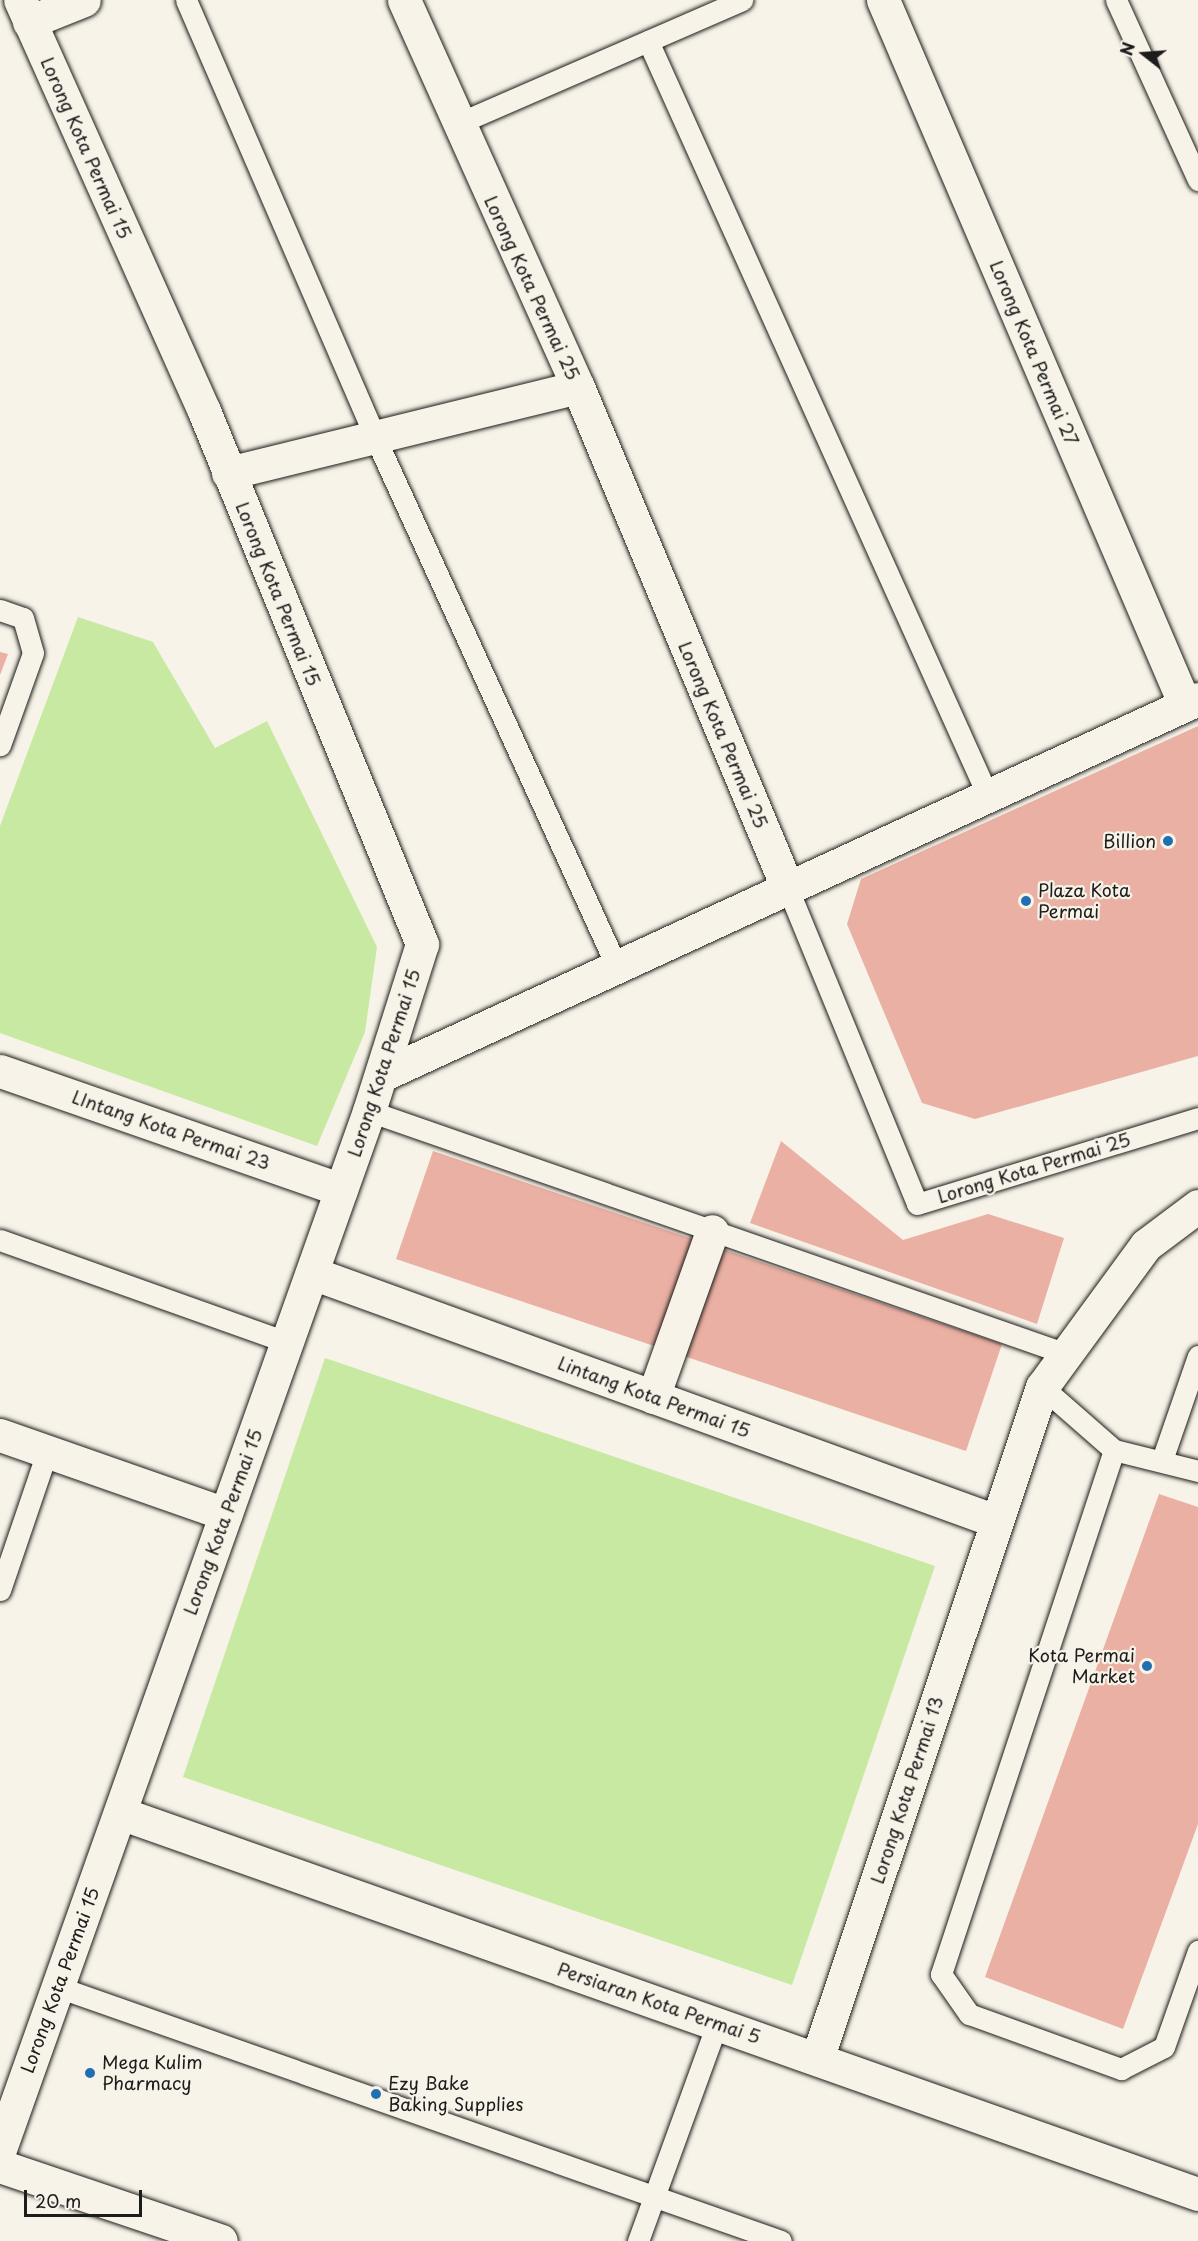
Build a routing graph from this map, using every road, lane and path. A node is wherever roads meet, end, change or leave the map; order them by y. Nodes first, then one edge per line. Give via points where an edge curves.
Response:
1 (84, 0) edge
2 (186, 0) edge
3 (404, 0) edge
4 (742, 0) edge
5 (883, 0) edge
6 (1116, 0) edge
7 (24, 11) edge
8 (648, 41) junction
9 (457, 124) junction
10 (1198, 180) edge
11 (578, 387) junction
12 (374, 435) junction
13 (228, 473) junction
14 (0, 610) edge
15 (1192, 702) edge
16 (0, 745) edge
17 (988, 796) junction
18 (788, 889) junction
19 (616, 965) junction
20 (0, 1071) edge
21 (382, 1075) junction
22 (369, 1111) junction
23 (1198, 1118) edge
24 (341, 1190) junction
25 (1198, 1206) edge
26 (712, 1231) junction
27 (0, 1240) edge
28 (312, 1273) junction
29 (287, 1342) junction
30 (1064, 1353) junction
31 (1198, 1356) edge
32 (1042, 1387) junction
33 (652, 1397) junction
34 (0, 1435) edge
35 (1114, 1450) junction
36 (47, 1452) junction
37 (1162, 1460) junction
38 (1198, 1471) edge
39 (226, 1514) junction
40 (996, 1521) junction
41 (0, 1590) edge
42 (120, 1813) junction
43 (1198, 1951) edge
44 (58, 1987) junction
45 (717, 2024) junction
46 (817, 2059) junction
47 (0, 2149) edge
48 (0, 2166) edge
49 (1198, 2194) edge
50 (654, 2197) junction
51 (221, 2241) edge
52 (638, 2241) edge
53 (781, 2241) edge

1 - 7 street
2 - 12 lane
3 - 9 street, Lorong Kota Permai 25
4 - 8 lane
5 - 15 street, Lorong Kota Permai 27
6 - 10 lane
7 - 13 street, Lorong Kota Permai 15 via 204,411
8 - 9 lane
8 - 17 lane
9 - 11 street, Lorong Kota Permai 25
11 - 12 street
11 - 18 street, Lorong Kota Permai 25
12 - 13 street
12 - 19 lane
13 - 21 street, Lorong Kota Permai 15 via 423,944
14 - 16 lane via 23,618 33,653
15 - 17 street
17 - 18 street
18 - 19 street
18 - 23 lane, Lorong Kota Permai 25 via 917,1204
19 - 21 street
20 - 24 street, LIntang Kota Permai 23
21 - 22 street, Lorong Kota Permai 15
22 - 24 street, Lorong Kota Permai 15
22 - 26 lane
24 - 28 street, Lorong Kota Permai 15
25 - 30 street, Lorong Kota Permai 13 via 1146,1245
26 - 30 lane
26 - 33 street
27 - 29 lane
28 - 29 street, Lorong Kota Permai 15
28 - 33 street, Lintang Kota Permai 15
29 - 39 street, Lorong Kota Permai 15
30 - 32 street, Lorong Kota Permai 13
31 - 37 lane
32 - 35 lane
32 - 40 street, Lorong Kota Permai 13
33 - 40 street, Lintang Kota Permai 15
34 - 36 street
35 - 37 lane
35 - 43 lane via 941,1974 969,2014 1121,2069 1164,2048
36 - 39 street
36 - 41 lane
37 - 38 lane
39 - 42 street, Lorong Kota Permai 15
40 - 46 street, Lorong Kota Permai 13
42 - 44 street, Lorong Kota Permai 15
42 - 45 street, Persiaran Kota Permai 5
44 - 47 street, Lorong Kota Permai 15
44 - 50 lane
45 - 46 street, Persiaran Kota Permai 5
45 - 50 lane
46 - 49 street, Persiaran Kota Permai 5
48 - 51 street
50 - 52 lane
50 - 53 lane

